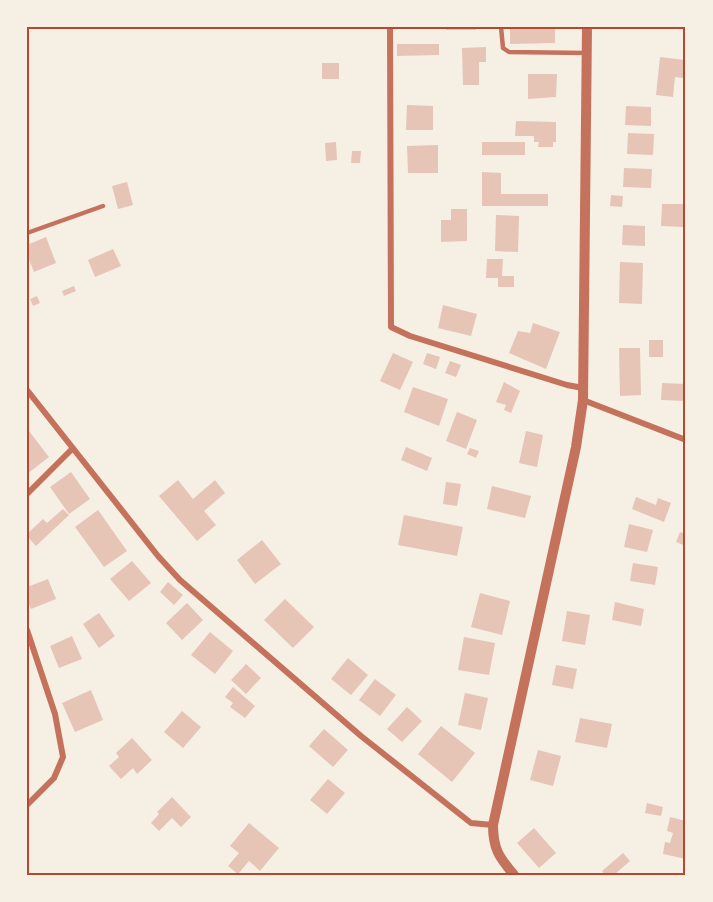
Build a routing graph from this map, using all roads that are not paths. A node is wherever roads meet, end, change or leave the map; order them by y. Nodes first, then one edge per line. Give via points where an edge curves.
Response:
1 (390, 27) edge
2 (501, 27) edge
3 (587, 27) edge
4 (587, 53) junction
5 (103, 206) dead end
6 (27, 233) edge
7 (583, 388) junction
8 (27, 390) edge
9 (583, 400) junction
10 (686, 440) edge
11 (73, 448) junction
12 (27, 494) edge
13 (27, 630) edge
14 (27, 805) edge
15 (493, 825) junction
16 (514, 875) edge

1 - 7 street via 391,327
2 - 4 lane via 503,48 509,52
3 - 4 street
4 - 7 street
5 - 6 lane
7 - 9 street
8 - 11 street
9 - 10 street
9 - 15 street
11 - 12 street
11 - 15 street via 158,556 207,606 361,736 471,822
13 - 14 street via 55,714 63,757 54,778
15 - 16 street via 498,856

